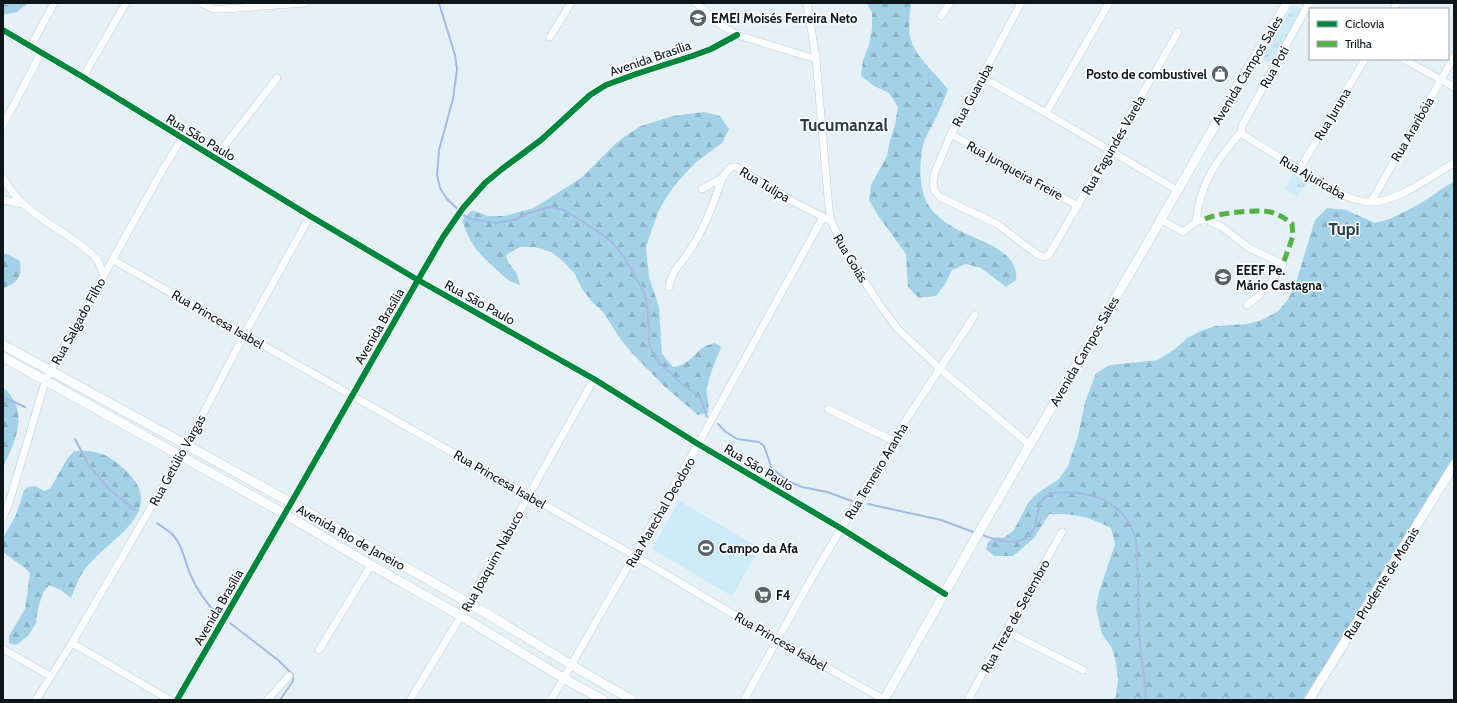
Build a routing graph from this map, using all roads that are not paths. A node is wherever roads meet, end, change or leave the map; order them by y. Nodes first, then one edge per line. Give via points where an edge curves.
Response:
1 (54, 3) edge
2 (126, 3) edge
3 (202, 3) edge
4 (305, 3) edge
5 (571, 3) edge
6 (696, 3) edge
7 (807, 3) edge
8 (950, 3) edge
9 (1022, 3) edge
10 (1109, 3) edge
11 (1287, 3) edge
12 (1308, 4) edge
13 (941, 16) dead end
14 (3, 30) edge
15 (1178, 32) dead end
16 (736, 35) junction
17 (550, 37) dead end
18 (31, 46) junction
19 (41, 53) junction
20 (1454, 56) edge
21 (816, 58) junction
22 (1364, 60) edge
23 (1405, 60) edge
24 (83, 77) junction
25 (982, 77) junction
26 (277, 78) dead end
27 (1441, 79) junction
28 (1454, 87) edge
29 (1046, 113) junction
30 (3, 126) edge
31 (1241, 132) junction
32 (951, 134) junction
33 (182, 138) junction
34 (1110, 151) junction
35 (215, 158) junction
36 (1454, 163) edge
37 (1299, 170) junction
38 (3, 178) edge
39 (722, 178) junction
40 (702, 189) dead end
41 (1177, 190) junction
42 (3, 200) edge
43 (1371, 202) junction
44 (23, 204) junction
45 (1078, 206) junction
46 (310, 216) junction
47 (823, 217) junction
48 (1160, 220) junction
49 (831, 221) junction
50 (1196, 222) junction
51 (1046, 257) joint
52 (113, 260) junction
53 (104, 276) junction
54 (418, 280) junction
55 (668, 287) dead end
56 (1247, 305) dead end
57 (975, 315) dead end
58 (244, 335) junction
59 (3, 345) edge
60 (3, 357) edge
61 (939, 368) junction
62 (51, 371) junction
63 (594, 378) junction
64 (46, 379) junction
65 (352, 395) junction
66 (828, 409) dead end
67 (894, 441) junction
68 (698, 444) junction
69 (187, 445) junction
70 (1030, 445) junction
71 (181, 456) junction
72 (1454, 465) edge
73 (529, 495) junction
74 (291, 503) junction
75 (285, 514) junction
76 (3, 517) edge
77 (842, 529) junction
78 (1062, 532) dead end
79 (635, 556) junction
80 (370, 565) junction
81 (945, 594) junction
82 (468, 603) junction
83 (461, 616) junction
84 (1006, 631) junction
85 (777, 640) junction
86 (72, 643) junction
87 (3, 649) edge
88 (319, 650) dead end
89 (571, 666) junction
90 (1083, 670) dead end
91 (50, 676) junction
92 (289, 676) dead end
93 (563, 678) junction
94 (36, 700) edge
95 (170, 700) edge
96 (177, 700) edge
97 (267, 700) edge
98 (410, 700) edge
99 (551, 700) edge
100 (603, 700) edge
101 (632, 700) edge
102 (744, 700) edge
103 (884, 700) edge
104 (968, 700) edge
105 (1309, 700) edge

1 - 18 street
2 - 24 street
3 - 4 street via 213,9
5 - 17 street
6 - 16 street
7 - 21 street, Rua Goiás
8 - 13 street
9 - 25 street, Rua Guaruba
10 - 29 street
11 - 41 main road, Avenida Campos Sales
12 - 31 street, Rua Poti
14 - 18 street, Rua São Paulo
15 - 34 street, Rua Fagundes Varela
16 - 21 street
16 - 54 street, Avenida Brasília via 692,56 606,85 590,95 541,140 485,183 458,214
18 - 19 street, Rua São Paulo
19 - 24 street, Rua São Paulo
19 - 30 street
20 - 27 street, Rua Araribóia
21 - 49 street, Rua Goiás
22 - 37 street, Rua Juruna
23 - 27 street
24 - 33 street, Rua São Paulo
25 - 29 street
25 - 32 street, Rua Guaruba
26 - 35 street
27 - 28 street
27 - 43 street, Rua Araribóia
29 - 34 street
31 - 37 street, Rua Ajuricaba
31 - 50 street, Rua Poti via 1218,161 1205,183
32 - 45 street, Rua Junqueira Freire
32 - 51 street, Rua Guaruba via 933,176 934,190 943,199 997,224 1038,255
33 - 35 street, Rua São Paulo
33 - 52 street, Rua Salgado Filho
34 - 41 street
34 - 45 street, Rua Fagundes Varela
35 - 46 street, Rua São Paulo
36 - 43 street, Rua Ajuricaba via 1402,194
37 - 43 street, Rua Ajuricaba via 1336,192
38 - 44 street via 11,192
39 - 40 street, Rua Tulipa
39 - 47 street, Rua Tulipa via 731,167 736,167
39 - 55 street via 696,240 671,275
41 - 48 main road, Avenida Campos Sales
42 - 44 street
44 - 53 street via 88,250 98,261
45 - 51 street, Rua Fagundes Varela
46 - 54 street, Rua São Paulo
46 - 58 street, Rua Getúlio Vargas
47 - 49 street, Rua Tulipa
47 - 68 street, Rua Marechal Deodoro
48 - 50 street via 1183,232
48 - 70 main road, Avenida Campos Sales
49 - 61 street, Rua Goiás via 847,255 880,305 897,328
50 - 56 street via 1205,219 1215,223 1249,248 1283,264 1268,287
52 - 53 street, Rua Salgado Filho
52 - 58 street, Rua Princesa Isabel
53 - 62 street, Rua Salgado Filho
54 - 63 street, Rua São Paulo
54 - 65 street, Avenida Brasília
57 - 61 street, Rua Tenreiro Aranha
58 - 65 street, Rua Princesa Isabel
58 - 69 street, Rua Getúlio Vargas
59 - 62 main road, Avenida Rio de Janeiro
60 - 64 main road, Avenida Rio de Janeiro
61 - 67 street, Rua Tenreiro Aranha
61 - 70 street, Rua Goiás
62 - 64 street, Rua Salgado Filho
62 - 69 main road, Avenida Rio de Janeiro
63 - 68 street, Rua São Paulo
63 - 73 street, Rua Joaquim Nabuco
64 - 71 main road, Avenida Rio de Janeiro
64 - 76 street, Rua Salgado Filho
65 - 73 street, Rua Princesa Isabel
65 - 74 street, Avenida Brasília
66 - 67 street
67 - 77 street, Rua Tenreiro Aranha
68 - 77 street, Rua São Paulo
68 - 79 street, Rua Marechal Deodoro
69 - 71 street, Rua Getúlio Vargas
69 - 74 main road, Avenida Rio de Janeiro
70 - 81 main road, Avenida Campos Sales
71 - 75 main road, Avenida Rio de Janeiro
71 - 86 street, Rua Getúlio Vargas
72 - 105 main road, Rua Prudente de Morais
73 - 79 street, Rua Princesa Isabel
73 - 82 street, Rua Joaquim Nabuco
74 - 75 street, Avenida Brasília
74 - 82 main road, Avenida Rio de Janeiro
75 - 80 main road, Avenida Rio de Janeiro
75 - 96 street, Avenida Brasília
77 - 81 street, Rua São Paulo
77 - 85 street, Rua Tenreiro Aranha
78 - 84 street, Rua Treze de Setembro
79 - 85 street, Rua Princesa Isabel
79 - 89 street, Rua Marechal Deodoro
80 - 83 main road, Avenida Rio de Janeiro
80 - 88 street
81 - 103 main road, Avenida Campos Sales
82 - 83 street, Rua Joaquim Nabuco
82 - 89 main road, Avenida Rio de Janeiro
83 - 93 main road, Avenida Rio de Janeiro
83 - 98 street, Rua Joaquim Nabuco
84 - 90 street
84 - 104 street, Rua Treze de Setembro
85 - 102 street, Rua Tenreiro Aranha
85 - 103 street, Rua Princesa Isabel
86 - 91 street, Rua Getúlio Vargas
86 - 95 street
87 - 91 street
89 - 93 street, Rua Marechal Deodoro
89 - 101 main road, Avenida Rio de Janeiro
91 - 94 street, Rua Getúlio Vargas
92 - 97 street
93 - 99 street, Rua Marechal Deodoro
93 - 100 main road, Avenida Rio de Janeiro

